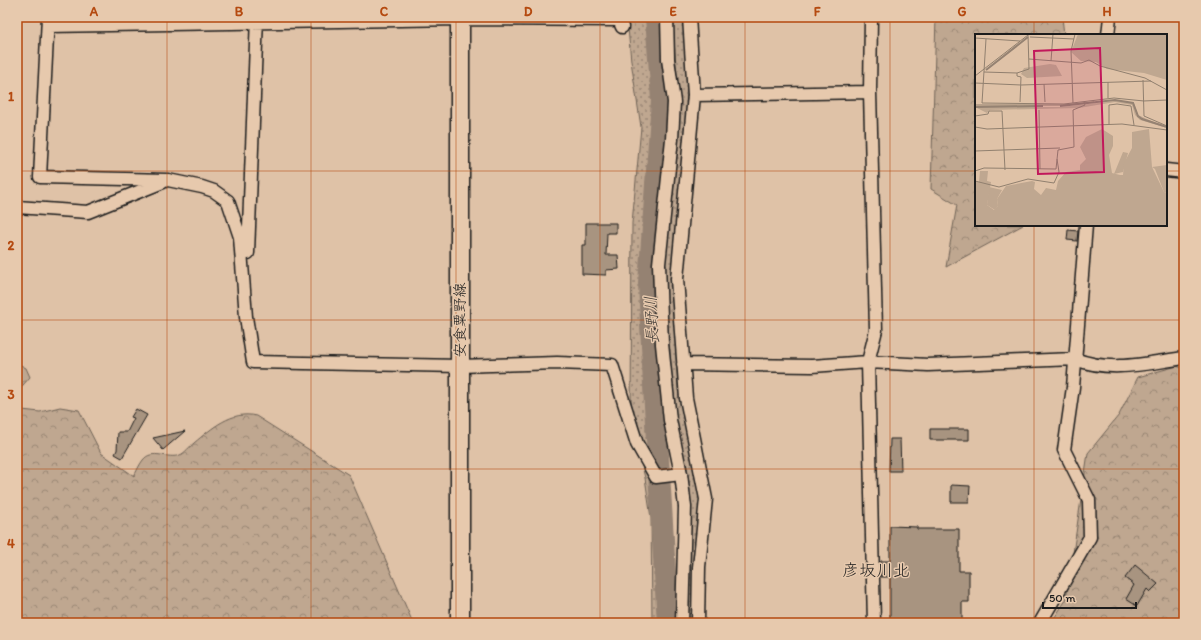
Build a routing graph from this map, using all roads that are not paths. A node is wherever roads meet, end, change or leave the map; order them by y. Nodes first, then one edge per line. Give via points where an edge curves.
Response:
1 (667, 17) edge
2 (689, 17) edge
3 (871, 17) edge
4 (1110, 17) edge
5 (460, 18) edge
6 (257, 20) edge
7 (48, 22) edge
8 (622, 27) dead end
9 (1108, 34) edge
10 (870, 92) junction
11 (694, 95) junction
12 (1167, 170) edge
13 (1184, 172) edge
14 (168, 180) junction
15 (17, 207) edge
16 (1086, 226) edge
17 (246, 317) junction
18 (1184, 358) edge
19 (1075, 359) junction
20 (868, 362) junction
21 (683, 364) junction
22 (460, 366) junction
23 (679, 474) junction
24 (460, 623) edge
25 (682, 623) edge
26 (698, 623) edge
27 (874, 623) edge
28 (1040, 623) edge

1 - 23 street via 668,59 674,102 659,271 662,344
2 - 11 street
3 - 10 street
4 - 9 street
5 - 6 street
5 - 8 street via 619,20
5 - 22 main road, 安食粟野線
6 - 7 street
6 - 17 street
7 - 14 street via 40,177
10 - 11 street
10 - 20 street via 876,330
11 - 21 street via 677,279
12 - 13 street
14 - 15 street via 88,212
14 - 17 street via 214,191 228,201 240,237
16 - 19 street
17 - 22 street via 253,362
18 - 19 street via 1126,366 1092,366
19 - 20 street via 928,365
19 - 28 street via 1064,450 1089,500 1090,536
20 - 21 street via 812,366
20 - 27 street
21 - 26 street via 686,398 706,499 699,567
22 - 23 street via 557,363 612,365 637,444 656,477
22 - 24 main road, 安食粟野線
23 - 25 street via 685,507

